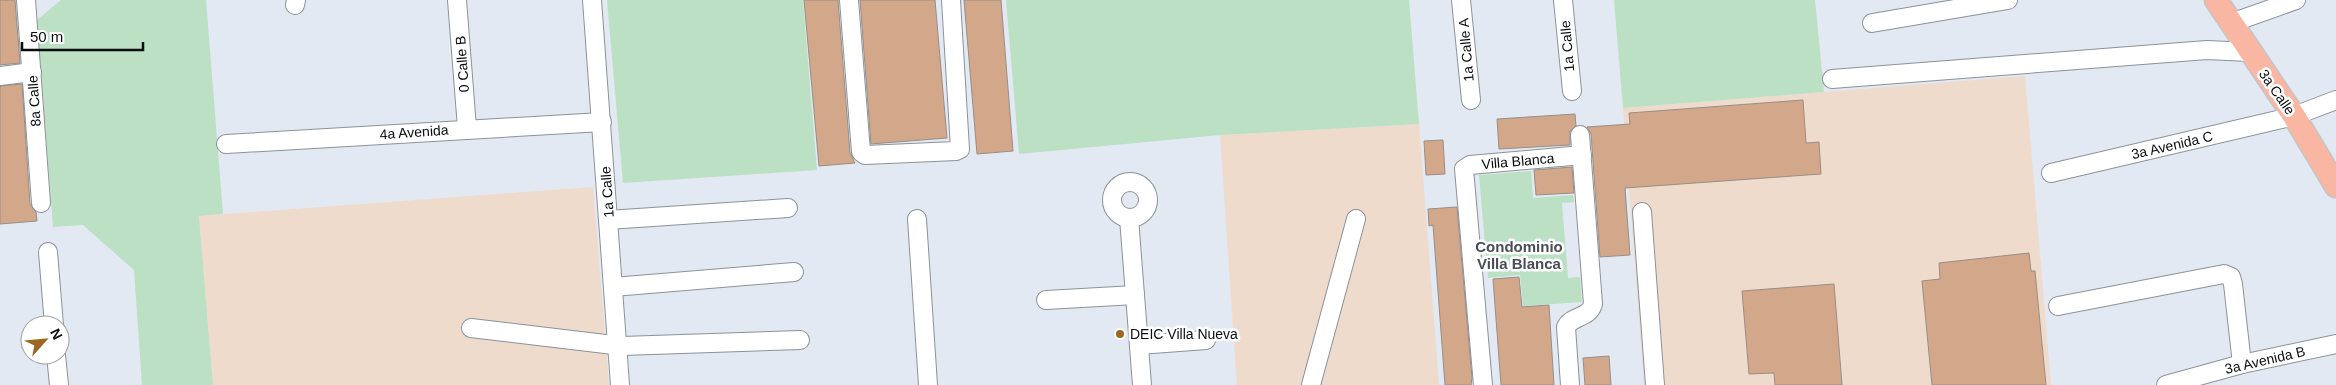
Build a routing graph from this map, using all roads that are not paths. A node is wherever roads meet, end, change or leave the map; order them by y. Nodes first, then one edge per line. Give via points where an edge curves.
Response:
1 (26, 0) edge
2 (458, 0) edge
3 (592, 0) edge
4 (849, 0) edge
5 (951, 0) edge
6 (1461, 0) edge
7 (1563, 0) edge
8 (1946, 0) edge
9 (2008, 0) edge
10 (2216, 0) edge
11 (2296, 0) edge
12 (2231, 23) junction
13 (2249, 52) junction
14 (32, 72) junction
15 (0, 76) edge
16 (1832, 79) dead end
17 (1572, 91) dead end
18 (1471, 100) dead end
19 (2336, 100) edge
20 (2294, 116) junction
21 (602, 122) junction
22 (468, 128) junction
23 (1580, 135) dead end
24 (226, 144) dead end
25 (1582, 156) junction
26 (2051, 173) dead end
27 (2336, 186) edge
28 (41, 203) dead end
29 (788, 208) dead end
30 (1642, 212) dead end
31 (1130, 218) dead end
32 (917, 219) dead end
33 (1356, 219) dead end
34 (608, 220) junction
35 (48, 252) dead end
36 (794, 272) dead end
37 (612, 287) junction
38 (1135, 295) junction
39 (1046, 300) dead end
40 (2058, 306) dead end
41 (53, 315) edge
42 (471, 328) dead end
43 (800, 340) dead end
44 (1206, 340) dead end
45 (2336, 344) edge
46 (1139, 345) junction
47 (617, 346) junction
48 (2242, 364) junction
49 (57, 365) edge
50 (58, 385) edge
51 (620, 385) edge
52 (928, 385) edge
53 (1142, 385) edge
54 (1310, 385) edge
55 (1483, 385) edge
56 (1570, 385) edge
57 (1655, 385) edge
58 (2166, 385) edge

1 - 14 street, 8a Calle
2 - 22 street, 0 Calle B
3 - 21 street, 1a Calle
4 - 5 street via 861,152 865,155 956,151 960,148
6 - 18 street, 1a Calle A
7 - 17 street, 1a Calle
8 - 9 street via 1871,18
10 - 12 main road, 3a Calle
11 - 12 street
12 - 13 main road, 3a Calle
13 - 16 street via 2206,50
13 - 20 main road, 3a Calle
14 - 15 street
14 - 28 street, 8a Calle
19 - 20 street, 3a Avenida C
20 - 26 street, 3a Avenida C
20 - 27 main road, 3a Calle
21 - 22 street, 4a Avenida
21 - 34 street, 1a Calle
22 - 24 street, 4a Avenida
23 - 25 street
25 - 55 street, Villa Blanca via 1470,165 1464,169
25 - 56 street via 1593,304 1589,313 1566,326
29 - 34 street
30 - 57 street
31 - 38 street
32 - 52 street
33 - 54 street
34 - 37 street, 1a Calle
35 - 41 street
36 - 37 street
37 - 47 street, 1a Calle
38 - 39 street
38 - 46 street
40 - 48 street via 2224,274 2231,277 2233,284
42 - 47 street
43 - 47 street
44 - 46 street
45 - 48 street, 3a Avenida B
46 - 53 street
47 - 51 street, 1a Calle
48 - 58 street, 3a Avenida B
49 - 50 street

